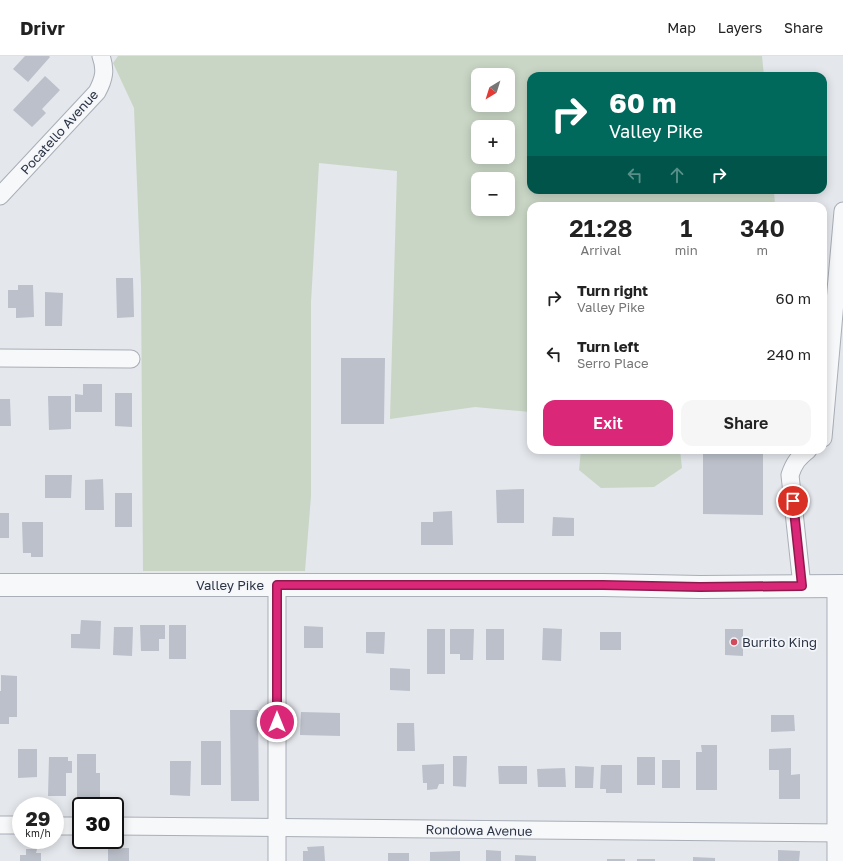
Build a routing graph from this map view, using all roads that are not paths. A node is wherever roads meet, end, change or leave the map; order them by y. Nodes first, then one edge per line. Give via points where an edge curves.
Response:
1 (102, 59) edge
2 (0, 196) edge
3 (843, 211) edge
4 (0, 358) edge
5 (131, 359) dead end
6 (827, 393) edge
7 (803, 454) edge
8 (0, 585) edge
9 (277, 585) junction
10 (802, 586) junction
11 (839, 586) edge
12 (0, 825) edge
13 (12, 825) edge
14 (124, 826) edge
15 (277, 828) junction
16 (839, 833) edge
17 (277, 861) edge
18 (836, 861) edge

1 - 2 street, Pocatello Avenue via 104,72 97,92
3 - 6 street
4 - 5 street
7 - 10 street via 793,466 790,475
8 - 9 street, Valley Pike
9 - 10 street, Valley Pike
9 - 15 street
10 - 11 street, Valley Pike
11 - 16 street
12 - 13 street
14 - 15 street, Rondowa Avenue
15 - 16 street, Rondowa Avenue
15 - 17 street
16 - 18 street

